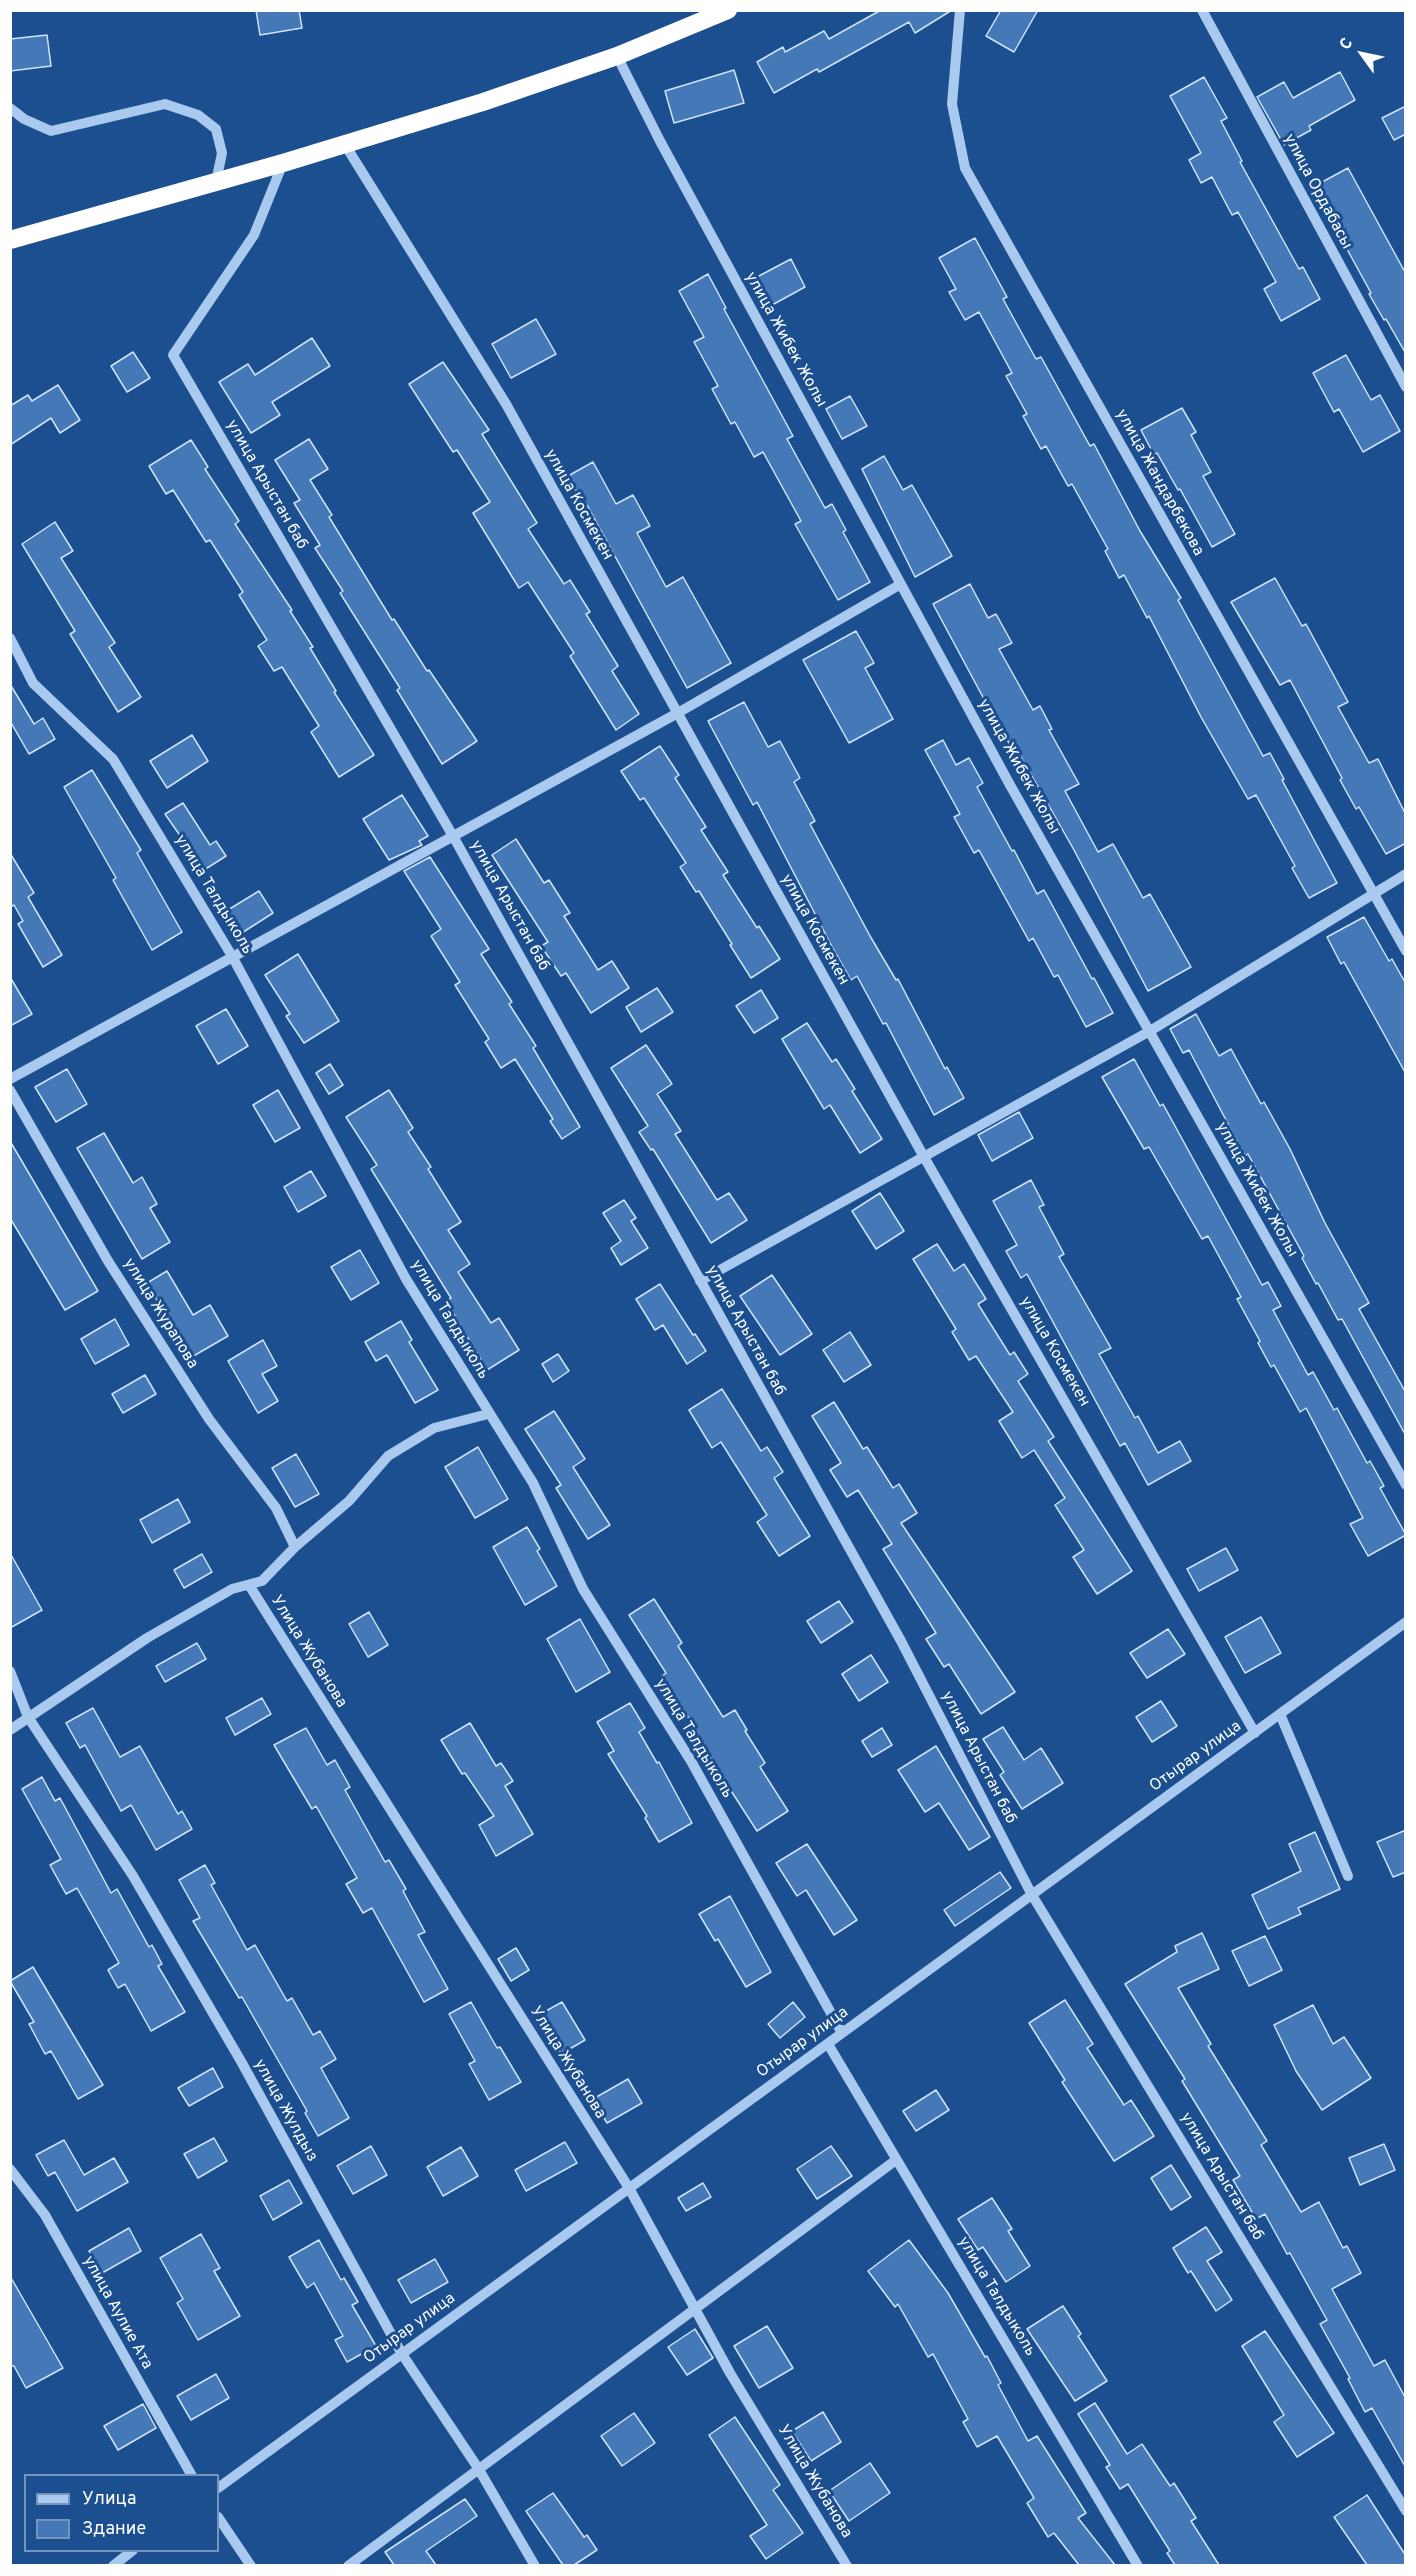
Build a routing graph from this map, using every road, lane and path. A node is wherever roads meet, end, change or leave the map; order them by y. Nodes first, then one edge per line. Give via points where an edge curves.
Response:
1 (728, 10) edge
2 (960, 10) edge
3 (1202, 10) edge
4 (617, 56) junction
5 (10, 108) edge
6 (344, 143) junction
7 (283, 163) junction
8 (216, 182) junction
9 (10, 240) edge
10 (1406, 387) edge
11 (901, 584) junction
12 (10, 638) edge
13 (676, 714) junction
14 (453, 836) junction
15 (1406, 874) edge
16 (1372, 893) junction
17 (1406, 951) edge
18 (232, 956) junction
19 (1150, 1031) junction
20 (10, 1079) edge
21 (10, 1090) edge
22 (924, 1157) junction
23 (700, 1281) junction
24 (488, 1414) junction
25 (1406, 1485) edge
26 (295, 1547) junction
27 (249, 1585) junction
28 (1406, 1622) edge
29 (10, 1671) edge
30 (1280, 1714) junction
31 (28, 1717) junction
32 (10, 1730) edge
33 (1255, 1733) junction
34 (1348, 1876) dead end
35 (1032, 1895) junction
36 (842, 2033) junction
37 (828, 2044) junction
38 (896, 2160) junction
39 (10, 2169) edge
40 (629, 2188) junction
41 (695, 2309) junction
42 (402, 2354) junction
43 (478, 2468) junction
44 (191, 2474) edge
45 (219, 2487) edge
46 (1406, 2511) edge
47 (219, 2518) edge
48 (130, 2552) edge
49 (112, 2565) edge
50 (250, 2565) edge
51 (348, 2565) edge
52 (535, 2565) edge
53 (847, 2565) edge
54 (1138, 2565) edge

1 - 4 highway
2 - 16 street, улица Жандарбекова via 952,104 965,168
3 - 10 street, улица Ордабасы
4 - 6 highway via 483,102
4 - 11 street, улица Жибек Жолы
5 - 8 street via 51,131 165,104 198,115 216,129 222,153
6 - 7 highway
6 - 13 street, улица Космекен via 506,404
7 - 8 highway
7 - 14 street, улица Арыстан баб via 254,235 173,355
8 - 9 highway
11 - 13 street
11 - 19 street, улица Жибек Жолы
12 - 18 street, улица Талдыколь via 33,682 113,759
13 - 14 street
13 - 22 street, улица Космекен
14 - 18 street
14 - 23 street, улица Арыстан баб
15 - 16 street
16 - 17 street, улица Жандарбекова
16 - 19 street
18 - 20 street
18 - 24 street, улица Талдыколь via 406,1279
19 - 22 street
19 - 25 street, улица Жибек Жолы
21 - 26 street, улица Журапова via 114,1271 209,1419 276,1508
22 - 23 street
22 - 33 street, улица Космекен
23 - 35 street, улица Арыстан баб via 900,1641
24 - 26 street via 434,1428 388,1456 349,1501
24 - 36 street, улица Талдыколь via 533,1483 583,1589 691,1761
26 - 27 street via 262,1581
27 - 31 street via 232,1589 147,1638
27 - 40 street, Улица Жубанова
28 - 30 street, Отырар улица
29 - 31 street, улица Жулдыз
30 - 33 street, Отырар улица
30 - 34 street
31 - 32 street
31 - 42 street, улица Жулдыз via 133,1876 242,2063
33 - 35 street, Отырар улица
35 - 36 street, Отырар улица
35 - 46 street, улица Арыстан баб
36 - 37 street, Отырар улица
37 - 38 street, улица Талдыколь
37 - 40 street, Отырар улица
38 - 41 street
38 - 54 street, улица Талдыколь
39 - 44 street, улица Аулие Ата via 45,2215
40 - 41 street, Улица Жубанова
40 - 42 street, Отырар улица
41 - 43 street
41 - 53 street, Улица Жубанова
42 - 43 street, улица Жулдыз
42 - 45 street, Отырар улица
43 - 51 street
43 - 52 street, улица Жулдыз
47 - 50 street
48 - 49 street

